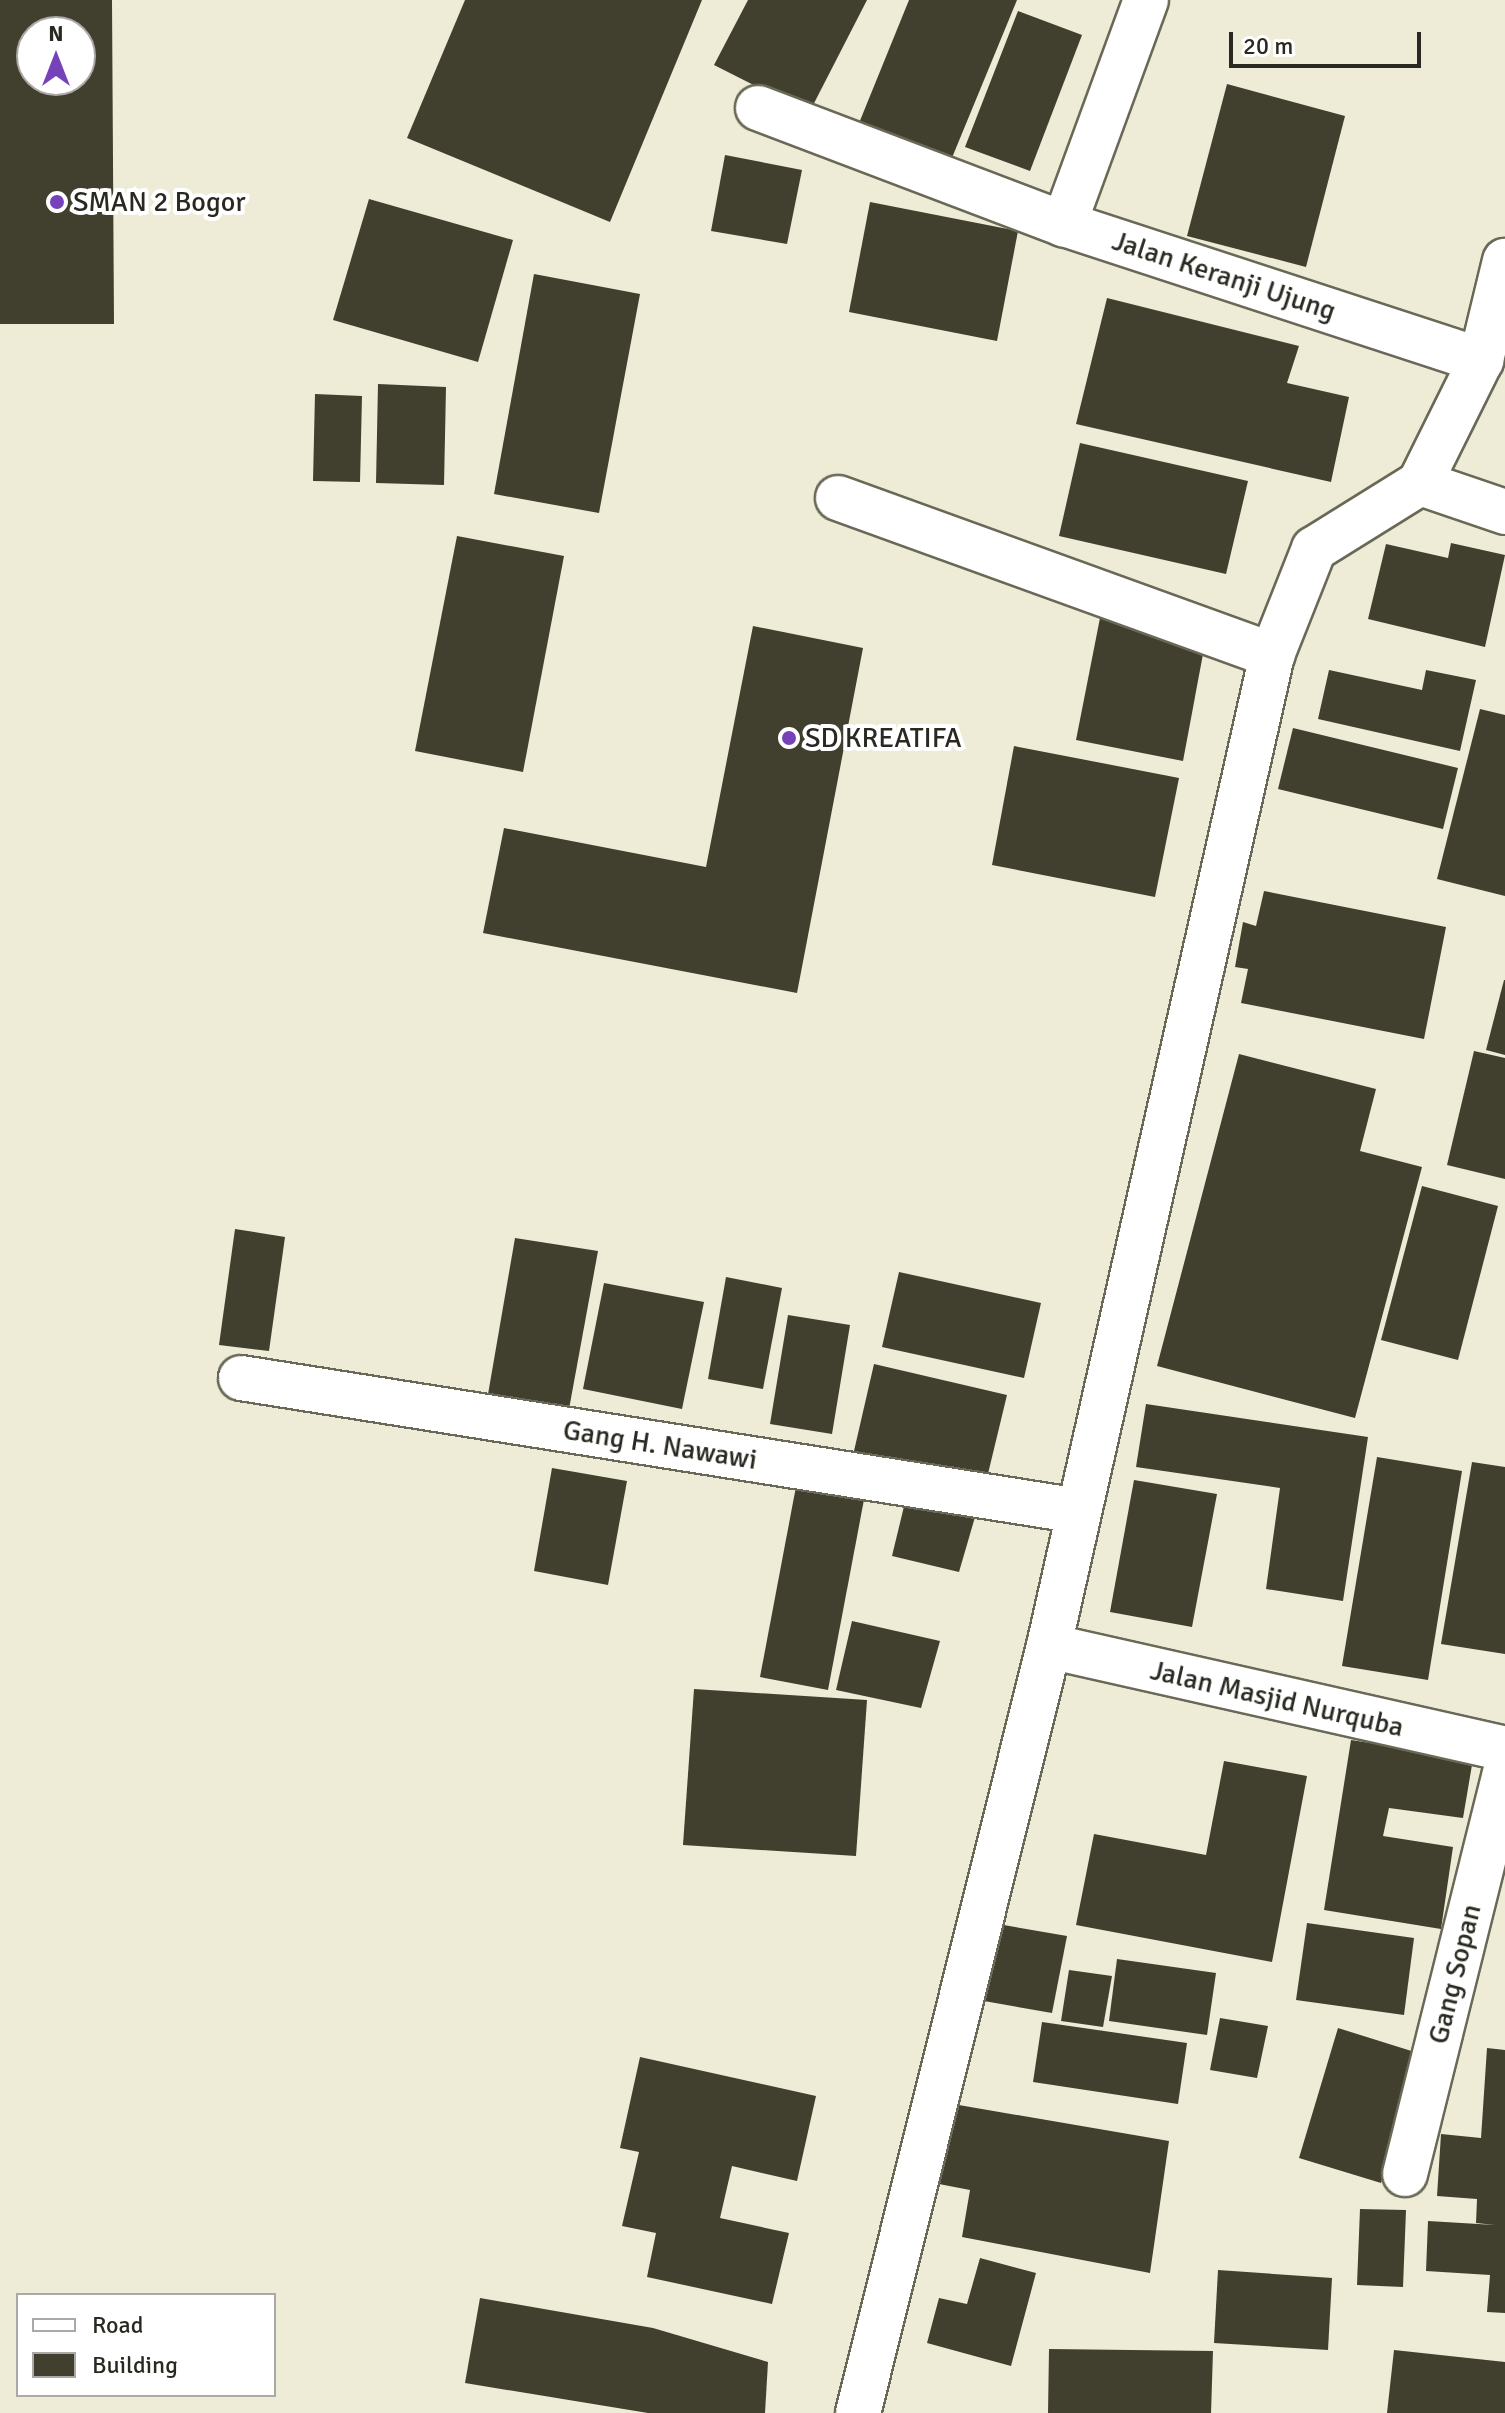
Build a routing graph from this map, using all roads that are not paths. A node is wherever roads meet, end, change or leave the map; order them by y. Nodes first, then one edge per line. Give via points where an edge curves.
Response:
1 (1146, 0) edge
2 (758, 108) dead end
3 (1064, 224) junction
4 (1505, 261) edge
5 (1481, 360) junction
6 (1420, 483) junction
7 (838, 498) dead end
8 (1505, 512) edge
9 (1272, 655) junction
10 (241, 1378) dead end
11 (1079, 1511) junction
12 (1049, 1646) junction
13 (1505, 1749) edge
14 (1505, 1773) edge
15 (1405, 2174) dead end
16 (858, 2413) edge

1 - 3 street
2 - 3 street, Jalan Keranji Ujung
3 - 5 street, Jalan Keranji Ujung
4 - 5 street
5 - 6 street
6 - 8 street
6 - 9 street via 1314,549
7 - 9 street
9 - 11 street
10 - 11 street, Gang H. Nawawi
11 - 12 street
12 - 13 street, Jalan Masjid Nurquba
12 - 16 street
14 - 15 street, Gang Sopan

